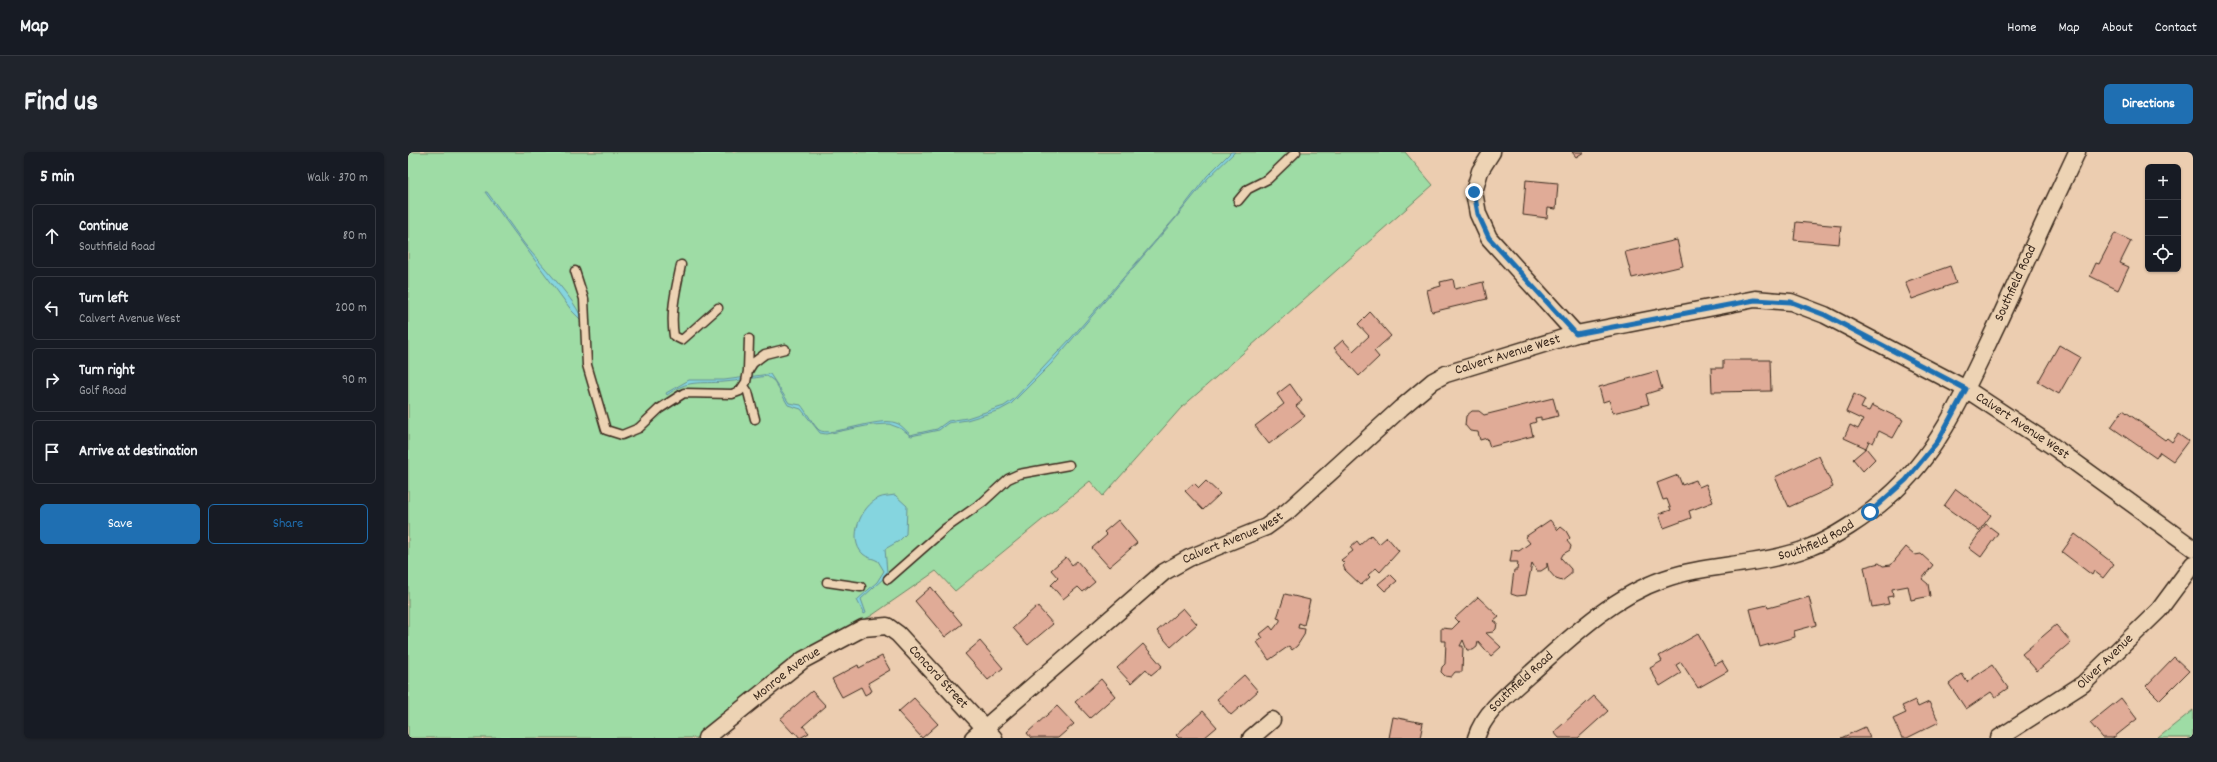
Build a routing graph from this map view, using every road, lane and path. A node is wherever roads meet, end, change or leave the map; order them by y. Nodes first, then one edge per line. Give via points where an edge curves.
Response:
1 (1296, 152) edge
2 (1492, 152) edge
3 (2078, 152) edge
4 (1238, 201) dead end
5 (681, 266) dead end
6 (575, 271) dead end
7 (718, 308) dead end
8 (1576, 334) junction
9 (749, 339) dead end
10 (785, 349) dead end
11 (747, 378) junction
12 (1966, 389) junction
13 (755, 419) dead end
14 (1069, 465) dead end
15 (2193, 548) edge
16 (2193, 564) edge
17 (888, 578) dead end
18 (827, 582) dead end
19 (861, 587) dead end
20 (877, 626) joint
21 (1272, 720) dead end
22 (984, 735) edge
23 (706, 738) edge
24 (1251, 738) edge
25 (1476, 738) edge
26 (1999, 738) edge

1 - 4 lane via 1268,179 1248,189
2 - 8 street via 1480,171 1474,192 1478,214 1489,238
3 - 12 street, Southfield Road
5 - 7 lane via 674,298 674,336 682,340
6 - 11 lane via 584,299 587,365 606,430 622,435 639,428 684,393 732,394 740,391
8 - 12 street, Calvert Avenue West via 1755,300 1791,302 1825,315
8 - 22 street, Calvert Avenue West via 1463,368 1433,381 1288,511 1266,527 1189,558 1164,572
9 - 11 lane
10 - 11 lane via 765,354 753,364
11 - 13 lane
12 - 15 street, Calvert Avenue West via 2051,445
12 - 25 street, Southfield Road via 1938,441 1906,480 1870,512 1808,548 1664,579 1627,596 1603,612 1516,687 1484,719
14 - 17 lane via 1019,474 1008,479
16 - 26 street, Oliver Avenue via 2159,610 2083,684
18 - 19 lane
20 - 22 street, Concord Street via 887,626 898,634
20 - 23 street, Monroe Avenue via 863,628 803,660
21 - 24 street

